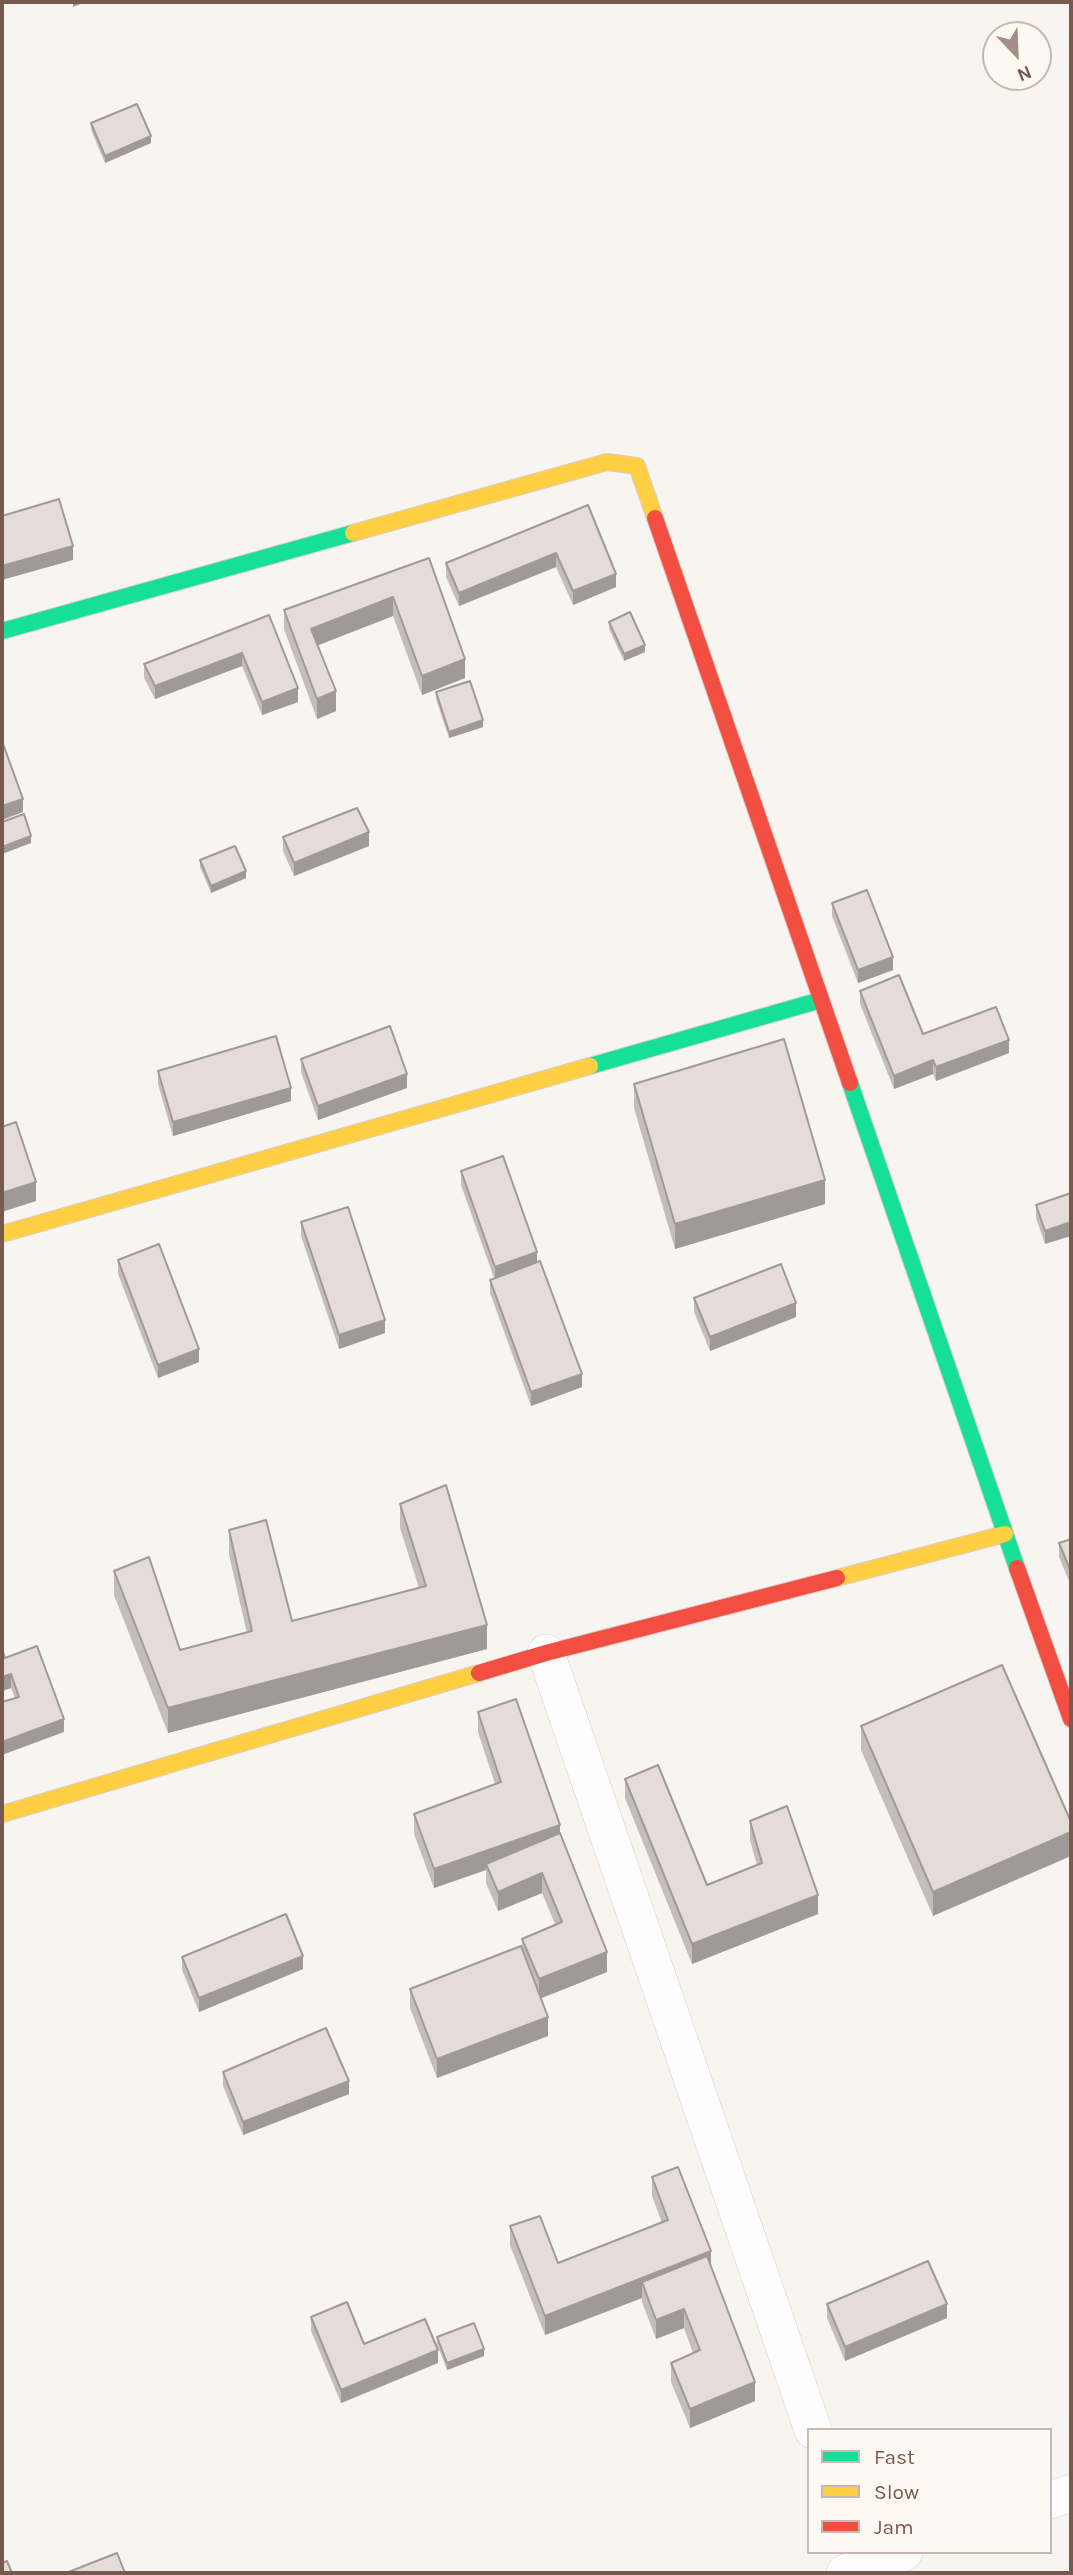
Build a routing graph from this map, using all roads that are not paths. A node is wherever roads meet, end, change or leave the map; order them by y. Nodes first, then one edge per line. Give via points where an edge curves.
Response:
1 (2, 631) edge
2 (821, 1000) junction
3 (2, 1234) edge
4 (1005, 1534) junction
5 (546, 1653) junction
6 (1071, 1719) edge
7 (2, 1814) edge
8 (812, 2428) edge
9 (1071, 2493) edge
10 (1052, 2499) edge
11 (896, 2554) edge
12 (854, 2564) edge

1 - 2 street via 607,462 637,466
2 - 3 street
2 - 4 street
4 - 5 street
4 - 6 street
5 - 7 street
5 - 8 street
9 - 10 street
11 - 12 street

